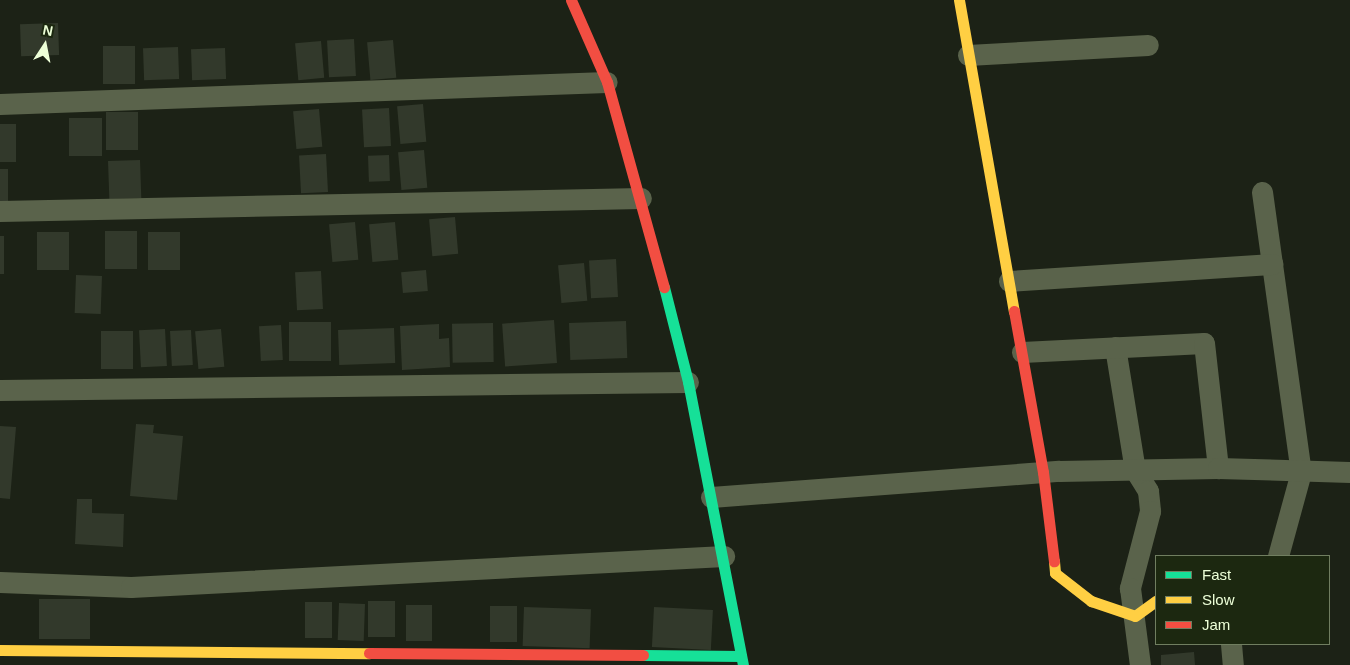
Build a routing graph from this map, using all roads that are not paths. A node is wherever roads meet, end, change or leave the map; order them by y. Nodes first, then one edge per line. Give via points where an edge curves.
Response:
1 (571, 0) edge
2 (959, 0) edge
3 (1148, 45) dead end
4 (968, 54) junction
5 (607, 82) junction
6 (0, 104) edge
7 (1262, 192) dead end
8 (641, 198) junction
9 (0, 211) edge
10 (1272, 264) junction
11 (1009, 281) junction
12 (1115, 347) junction
13 (1022, 352) junction
14 (688, 382) junction
15 (0, 390) edge
16 (1218, 468) junction
17 (1135, 470) junction
18 (1043, 472) junction
19 (1301, 472) junction
20 (1350, 472) edge
21 (711, 497) junction
22 (1278, 555) edge
23 (724, 556) junction
24 (0, 582) edge
25 (1155, 602) edge
26 (1135, 616) junction
27 (1231, 645) edge
28 (0, 650) edge
29 (742, 660) edge
30 (1140, 665) edge
31 (1233, 665) edge

1 - 5 street
2 - 4 street
3 - 4 street
4 - 11 street
5 - 6 street
5 - 8 street
7 - 10 street
8 - 9 street
8 - 14 street
10 - 11 street
10 - 19 street
11 - 13 street
12 - 13 street
12 - 16 street via 1204,343
12 - 17 street
13 - 18 street
14 - 15 street
14 - 21 street
16 - 17 street
16 - 19 street
17 - 18 street
17 - 26 street via 1148,491 1150,511 1130,588
18 - 21 street
18 - 26 street via 1055,573 1070,588 1091,601
19 - 20 street
19 - 22 street
21 - 23 street
23 - 24 street via 132,588
23 - 29 street
25 - 26 street
26 - 30 street
27 - 31 street
28 - 29 street

